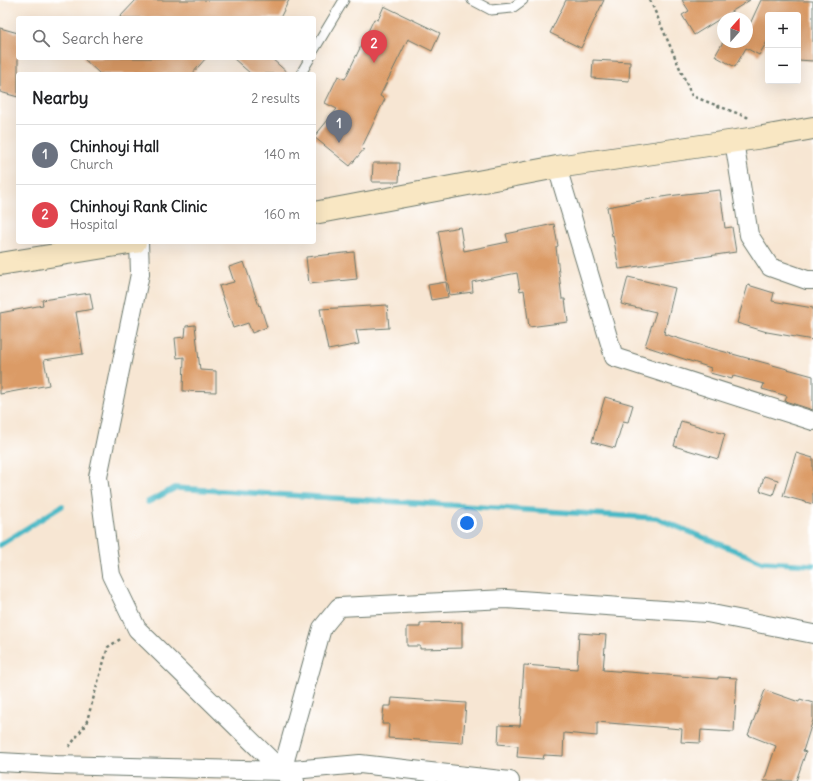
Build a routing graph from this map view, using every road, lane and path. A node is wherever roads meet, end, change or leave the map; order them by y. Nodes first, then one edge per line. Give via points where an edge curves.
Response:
1 (344, 0) edge
2 (472, 0) edge
3 (523, 0) edge
4 (650, 0) edge
5 (316, 47) edge
6 (309, 60) edge
7 (302, 72) edge
8 (813, 128) edge
9 (763, 137) junction
10 (734, 141) junction
11 (557, 167) junction
12 (316, 213) edge
13 (123, 244) edge
14 (138, 244) edge
15 (0, 264) edge
16 (813, 280) edge
17 (813, 421) edge
18 (137, 629) junction
19 (813, 634) edge
20 (0, 762) edge
21 (56, 765) junction
22 (289, 776) edge
23 (510, 781) edge

1 - 5 lane
2 - 3 lane via 491,10 512,8
4 - 9 path via 692,96 747,117
6 - 7 lane
8 - 9 street
9 - 10 street
10 - 11 street
10 - 16 street via 749,235 770,267
11 - 12 street
11 - 17 street via 614,357
13 - 15 street
14 - 18 street via 140,274 98,477 111,575
18 - 21 path via 108,647 86,724
18 - 22 street
19 - 22 street via 707,613 506,599 339,607 322,628
20 - 21 street
21 - 22 street
22 - 23 street via 360,764

